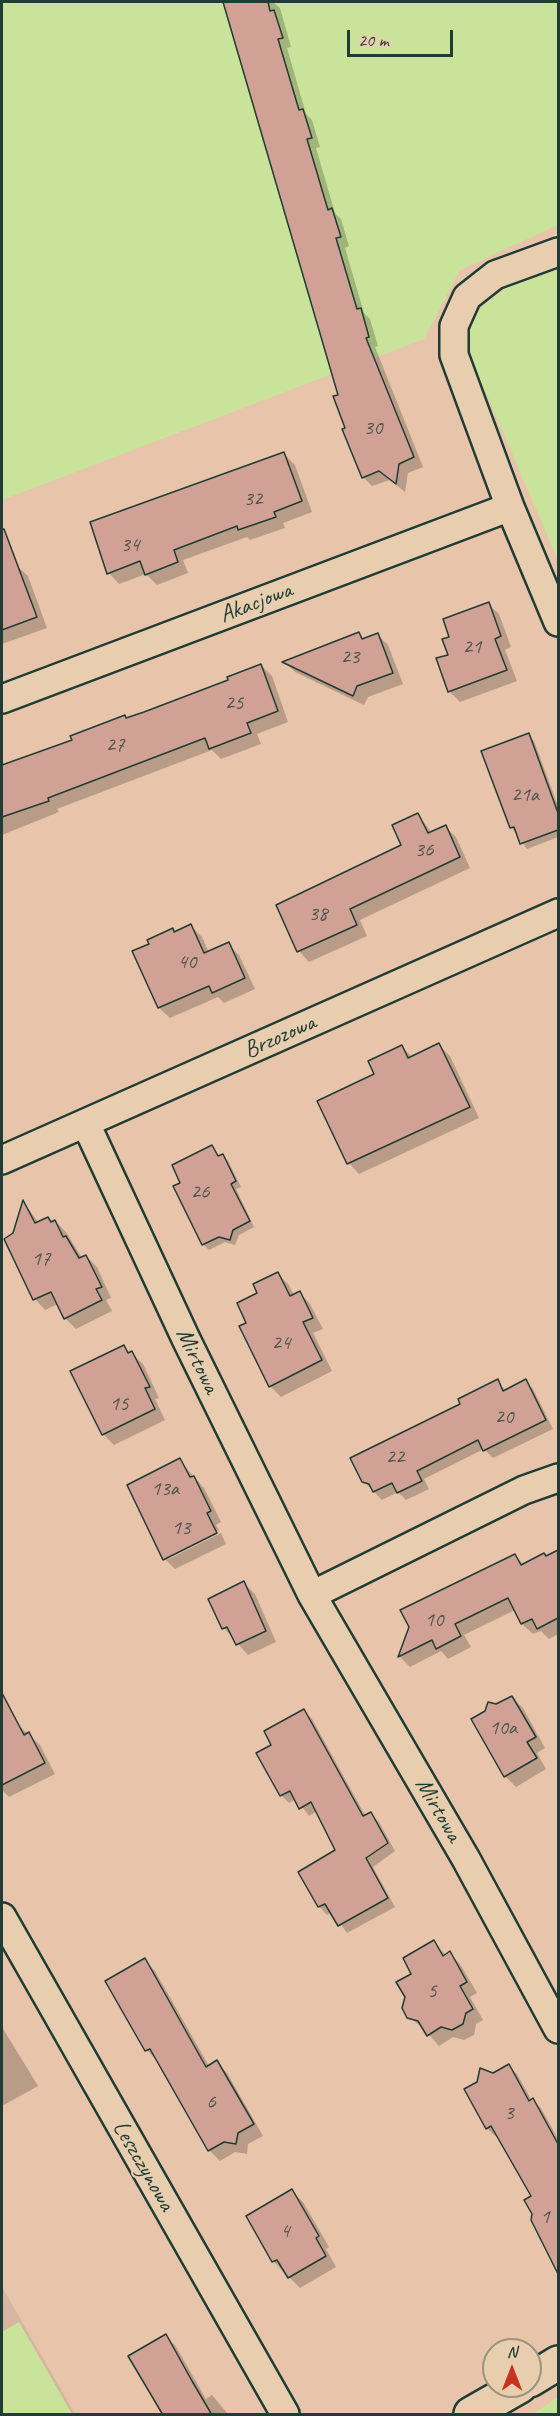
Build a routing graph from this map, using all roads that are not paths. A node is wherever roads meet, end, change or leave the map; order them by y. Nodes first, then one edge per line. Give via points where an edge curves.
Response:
1 (558, 252) edge
2 (510, 507) junction
3 (558, 622) edge
4 (2, 699) edge
5 (558, 913) edge
6 (86, 1124) junction
7 (2, 1160) edge
8 (558, 1478) edge
9 (312, 1595) junction
10 (2, 1917) edge
11 (558, 2029) edge
12 (558, 2363) edge
13 (542, 2373) edge
14 (500, 2398) edge
15 (285, 2415) edge
16 (471, 2415) edge

1 - 2 street via 495,276 467,297 454,326 454,355
2 - 3 street
2 - 4 street, Akacjowa
5 - 6 street, Brzozowa
6 - 7 street, Brzozowa
6 - 9 street, Mirtowa
8 - 9 street via 524,1490
9 - 11 street, Mirtowa via 460,1849
10 - 15 street, Leszczynowa
12 - 13 street
14 - 16 street

